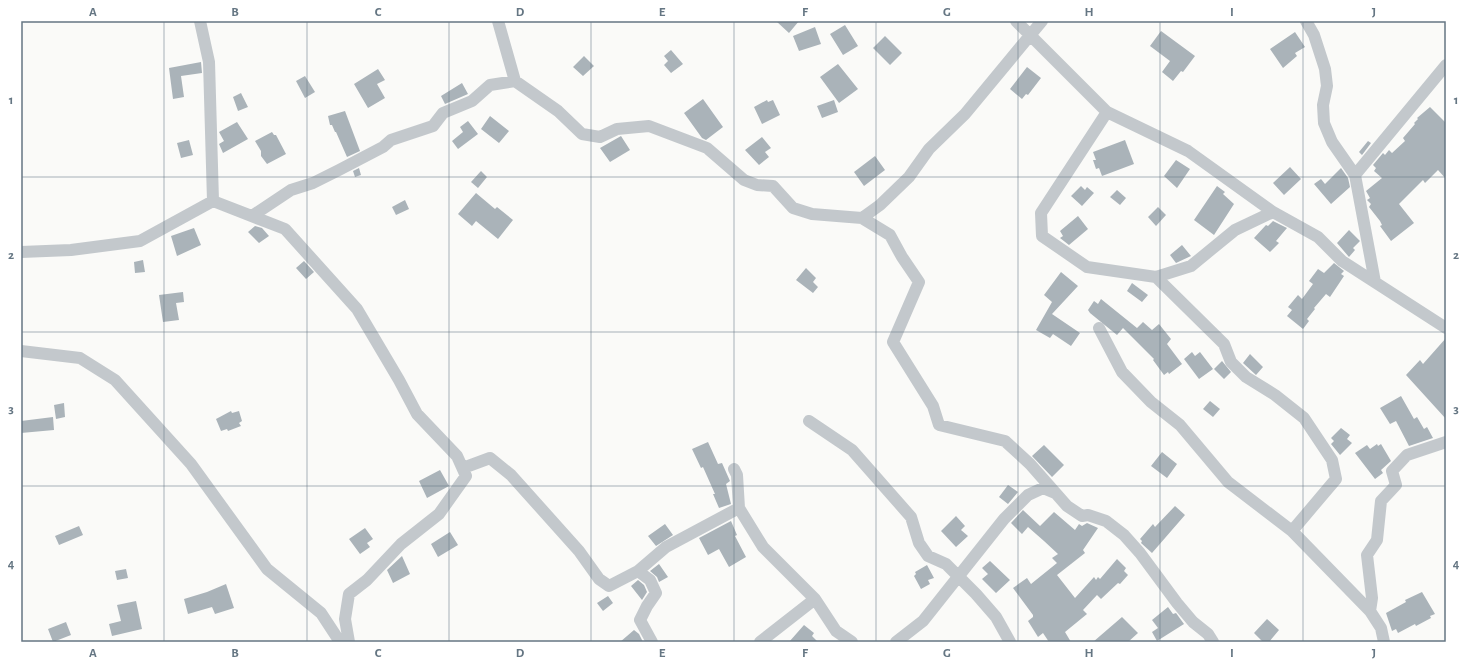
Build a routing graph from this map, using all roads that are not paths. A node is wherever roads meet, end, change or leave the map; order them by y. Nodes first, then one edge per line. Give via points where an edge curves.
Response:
1 (200, 21) edge
2 (498, 21) edge
3 (1016, 21) edge
4 (1042, 21) edge
5 (1306, 21) edge
6 (1030, 36) junction
7 (1446, 65) edge
8 (515, 81) junction
9 (1107, 112) junction
10 (1356, 175) junction
11 (214, 201) junction
12 (1273, 212) junction
13 (252, 216) junction
14 (862, 218) junction
15 (21, 252) edge
16 (1156, 277) junction
17 (1375, 282) junction
18 (1099, 328) dead end
19 (1446, 328) edge
20 (21, 351) edge
21 (809, 421) dead end
22 (1446, 442) edge
23 (462, 468) junction
24 (734, 468) dead end
25 (1054, 493) junction
26 (739, 508) junction
27 (1292, 530) junction
28 (638, 571) junction
29 (958, 576) junction
30 (816, 598) junction
31 (1370, 611) junction
32 (340, 642) edge
33 (349, 642) edge
34 (652, 642) edge
35 (760, 642) edge
36 (852, 642) edge
37 (896, 642) edge
38 (1010, 642) edge
39 (1213, 642) edge
40 (1384, 642) edge

1 - 11 street via 209,62
2 - 8 street
3 - 6 street
4 - 6 street
5 - 10 street via 1314,35 1325,69 1324,123 1332,142
6 - 9 street
6 - 14 street via 966,114 929,149 909,178
7 - 10 street
8 - 13 street via 490,85 472,101 443,113 433,126 391,140 383,147 313,183 291,190
8 - 14 street via 558,111 582,134 600,137 617,129 649,126 706,148 744,180 757,185 773,186 793,208 812,214
9 - 12 street via 1188,151
9 - 16 street via 1041,213 1042,236 1088,267
10 - 17 street
11 - 13 street
11 - 15 street via 140,241 71,250
12 - 16 street via 1235,230 1191,266
12 - 17 street via 1318,237 1342,261
13 - 23 street via 285,229 357,309 417,414 457,456
14 - 25 street via 890,235 919,282 893,342 933,406 939,425 1005,441 1030,464
16 - 27 street via 1224,344 1231,362 1246,377 1275,395 1304,418 1332,460 1336,479
17 - 19 street
18 - 27 street via 1122,372 1151,402 1180,425 1228,482
20 - 32 street via 80,358 115,380 191,464 268,569 321,613
21 - 29 street via 852,450 911,517 919,543 928,556 946,564
22 - 31 street via 1407,455 1392,470 1396,485 1380,501 1377,540 1367,555 1372,598
23 - 28 street via 490,458 511,475 579,552 599,579 608,586
23 - 33 street via 466,476 439,514 401,544 367,580 349,594 345,619
24 - 26 street via 738,475
25 - 29 street via 1043,488 1028,495 1004,519
25 - 39 street via 1082,516 1106,521 1124,535 1177,603
26 - 28 street via 666,547
26 - 30 street via 763,547
27 - 31 street
28 - 34 street via 650,580 656,593 640,620
29 - 37 street via 923,621
29 - 38 street via 996,617
30 - 35 street
30 - 36 street via 836,631
31 - 40 street via 1381,628

